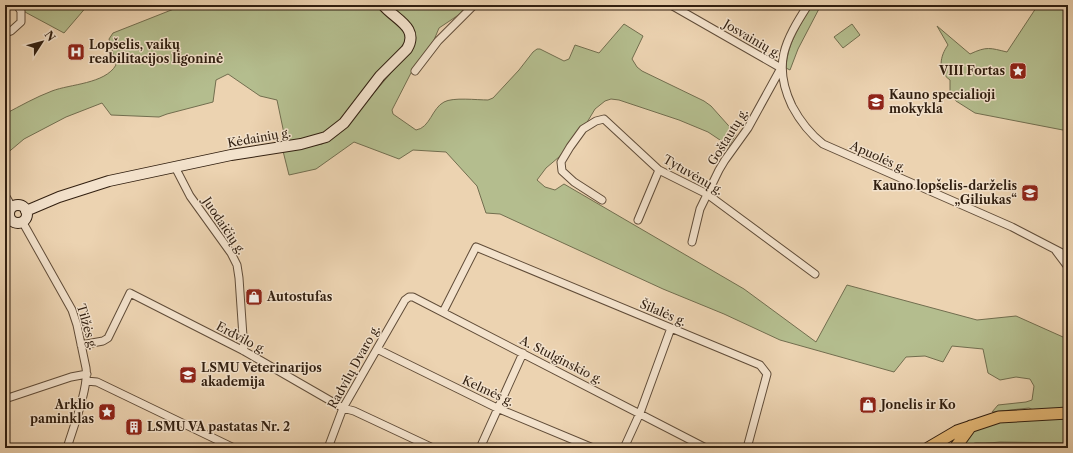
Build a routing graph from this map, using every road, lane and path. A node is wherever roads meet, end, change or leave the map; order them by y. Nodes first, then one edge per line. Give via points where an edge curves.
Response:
1 (17, 5) edge
2 (383, 5) edge
3 (474, 5) edge
4 (670, 5) edge
5 (808, 5) edge
6 (5, 33) edge
7 (781, 68) junction
8 (415, 71) dead end
9 (175, 167) junction
10 (659, 170) junction
11 (708, 194) junction
12 (5, 196) edge
13 (602, 200) dead end
14 (26, 211) junction
15 (9, 214) edge
16 (638, 220) dead end
17 (22, 221) junction
18 (692, 242) dead end
19 (1055, 250) junction
20 (1068, 256) edge
21 (1068, 267) edge
22 (815, 274) dead end
23 (405, 300) joint
24 (443, 312) junction
25 (671, 328) junction
26 (81, 345) junction
27 (377, 349) junction
28 (244, 351) junction
29 (523, 353) junction
30 (87, 378) junction
31 (5, 399) edge
32 (343, 408) junction
33 (497, 408) junction
34 (640, 413) junction
35 (1068, 413) edge
36 (972, 426) junction
37 (976, 447) dead end
38 (1068, 447) edge
39 (67, 448) edge
40 (234, 448) edge
41 (328, 448) edge
42 (433, 448) edge
43 (480, 448) edge
44 (593, 448) edge
45 (624, 448) edge
46 (706, 448) edge
47 (747, 448) edge
48 (928, 448) edge
49 (955, 448) edge

1 - 6 street via 21,11 21,22
2 - 9 main road, Kėdainių g. via 408,28 410,44 336,130 315,141
3 - 8 street via 438,41
4 - 7 street, Josvainių g.
5 - 7 street, Apuolės g. via 784,50
7 - 11 street, Goštautų g. via 748,128 725,160
7 - 19 street, Apuolės g. via 786,90 795,111 810,133 823,144 1012,227
9 - 14 main road, Kėdainių g. via 91,186
9 - 28 street, Juodaičių g. via 187,191 237,265
10 - 11 street, Tytuvėnų g.
10 - 13 street, Tytuvėnų g. via 604,119 596,121 583,129 561,162 562,171 568,177
10 - 16 street
11 - 18 street, Goštautų g. via 700,209
11 - 22 street, Tytuvėnų g.
12 - 15 street
14 - 15 main road via 19,205
14 - 17 main road via 26,217
15 - 17 main road via 14,221
17 - 26 street, Tilžės g. via 68,301
19 - 20 street, Apuolės g.
19 - 21 street
23 - 24 street, A. Stulginskio g. via 413,297
23 - 27 street, Radvilų Dvaro g.
24 - 25 street, Šilalės g. via 476,247
24 - 29 street, A. Stulginskio g.
25 - 34 street
25 - 47 street, Šilalės g. via 760,365 767,374
26 - 28 street, Erdvilo g. via 108,338 130,293
26 - 30 street, Tilžės g.
27 - 32 street, Radvilų Dvaro g.
27 - 33 street, Kelmės g.
28 - 32 street, Erdvilo g.
29 - 33 street
29 - 34 street, A. Stulginskio g.
30 - 31 street via 71,376
30 - 39 street, Tilžės g.
30 - 40 street
32 - 41 street, Radvilų Dvaro g.
32 - 42 street, Erdvilo g.
33 - 43 street
33 - 44 street, Kelmės g.
34 - 45 street
34 - 46 street, A. Stulginskio g.
35 - 36 main road via 999,417
36 - 48 main road
36 - 49 main road
37 - 38 street

